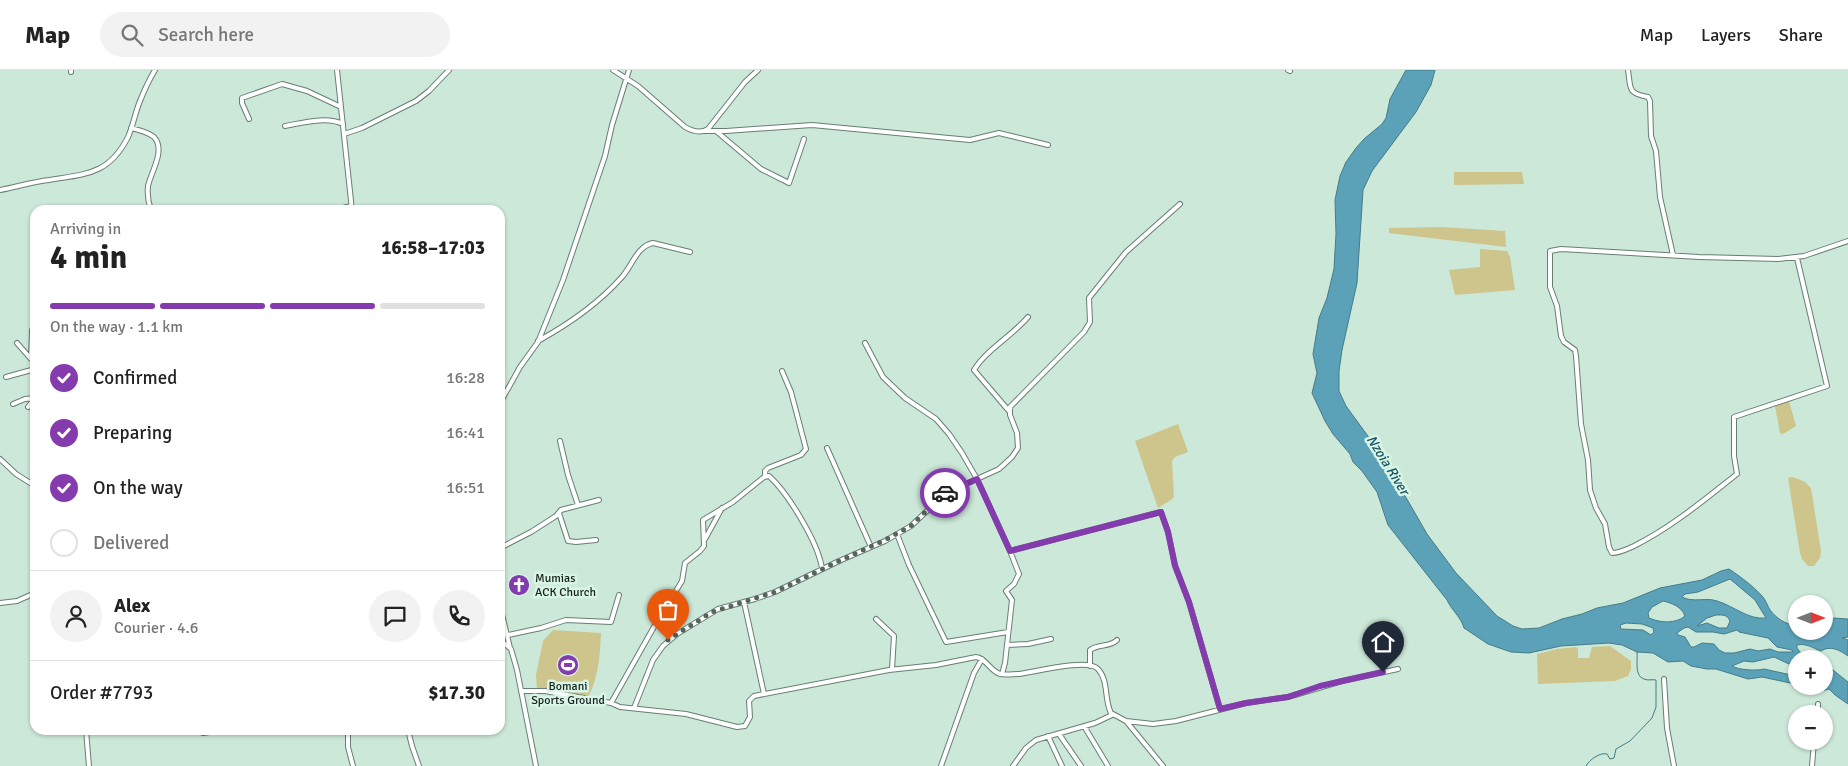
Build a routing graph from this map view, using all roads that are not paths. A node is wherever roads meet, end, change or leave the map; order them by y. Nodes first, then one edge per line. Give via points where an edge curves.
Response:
1 (154, 70) edge
2 (337, 70) edge
3 (449, 70) edge
4 (613, 70) edge
5 (630, 70) edge
6 (758, 70) edge
7 (1628, 70) edge
8 (627, 78) junction
9 (341, 107) junction
10 (249, 118) dead end
11 (343, 124) junction
12 (285, 126) dead end
13 (132, 128) junction
14 (705, 131) junction
15 (716, 131) junction
16 (344, 134) junction
17 (804, 139) dead end
18 (1048, 145) dead end
19 (0, 190) edge
20 (1180, 204) dead end
21 (149, 205) edge
22 (351, 205) edge
23 (1848, 241) edge
24 (690, 252) dead end
25 (1673, 255) junction
26 (1797, 258) junction
27 (1028, 317) dead end
28 (538, 341) junction
29 (17, 343) dead end
30 (865, 343) dead end
31 (30, 358) edge
32 (30, 370) edge
33 (782, 371) dead end
34 (6, 377) dead end
35 (505, 394) edge
36 (30, 398) edge
37 (13, 404) dead end
38 (30, 404) edge
39 (28, 407) dead end
40 (1009, 411) junction
41 (560, 441) dead end
42 (827, 448) dead end
43 (0, 459) edge
44 (765, 476) junction
45 (977, 479) junction
46 (30, 483) edge
47 (599, 500) dead end
48 (578, 505) junction
49 (722, 508) junction
50 (559, 513) junction
51 (897, 534) junction
52 (596, 540) dead end
53 (705, 540) junction
54 (505, 545) edge
55 (870, 547) junction
56 (1010, 551) junction
57 (822, 569) junction
58 (30, 595) edge
59 (619, 595) dead end
60 (744, 602) junction
61 (0, 603) edge
62 (876, 619) dead end
63 (505, 624) edge
64 (1008, 632) junction
65 (508, 635) junction
66 (1051, 639) dead end
67 (1117, 640) dead end
68 (505, 644) edge
69 (1007, 646) junction
70 (510, 648) junction
71 (982, 659) junction
72 (1090, 666) junction
73 (892, 669) junction
74 (1398, 669) dead end
75 (1002, 674) junction
76 (1664, 679) dead end
77 (521, 691) junction
78 (764, 694) junction
79 (610, 703) junction
80 (634, 708) junction
81 (1220, 709) junction
82 (1112, 715) junction
83 (1126, 721) junction
84 (1084, 726) junction
85 (1059, 734) junction
86 (86, 735) edge
87 (348, 735) edge
88 (409, 735) edge
89 (1048, 736) junction
90 (1813, 750) edge
91 (89, 766) edge
92 (353, 766) edge
93 (420, 766) edge
94 (536, 766) edge
95 (941, 766) edge
96 (1013, 766) edge
97 (1062, 766) edge
98 (1081, 766) edge
99 (1108, 766) edge
100 (1163, 766) edge
101 (1674, 766) edge
102 (1812, 766) edge

1 - 13 street
2 - 9 street
3 - 16 street via 416,101
4 - 8 street
5 - 8 street
6 - 14 street
7 - 25 street via 1633,92 1648,97 1650,102 1651,136 1656,151 1660,197
8 - 14 street via 685,127 696,132
8 - 28 street via 563,280
9 - 10 street via 307,91 282,84 242,98
9 - 11 street
11 - 12 street via 309,122
11 - 16 street
13 - 19 street via 116,156 99,170
13 - 21 street via 152,136 158,147 148,187
14 - 15 street
15 - 17 street via 761,169 788,183
15 - 18 street via 812,125 970,140 1003,134
16 - 22 street
20 - 40 street via 1126,252 1093,291 1089,298 1087,328 1012,404
23 - 26 street
24 - 28 street via 647,244 621,278 588,309
25 - 26 street
25 - 26 street via 1561,249 1553,249 1549,253 1550,287 1557,306 1561,336 1576,356 1590,490 1613,553 1669,526 1737,474 1734,418 1827,386
27 - 40 street via 974,370
28 - 35 street
29 - 31 street
30 - 45 street via 883,377 950,434
32 - 34 street
33 - 44 street via 806,449 801,455 766,469
36 - 37 street
38 - 39 street
40 - 45 street via 1018,440 1016,452 999,469
41 - 48 street
42 - 55 street
43 - 46 street
44 - 49 street
44 - 57 street via 775,482 795,510 818,552
45 - 51 street via 946,493 911,526
45 - 56 street
47 - 48 street
48 - 50 street
49 - 53 street
49 - 53 street via 703,520
50 - 52 street via 568,541
50 - 54 street
51 - 55 street
51 - 64 street via 946,642
53 - 79 street via 700,551 685,563 682,581
55 - 57 street
56 - 64 street via 1018,574 1006,591 1012,600
56 - 81 street via 1161,512
57 - 60 street via 775,592
58 - 61 street
59 - 65 street via 611,622 566,620
60 - 78 street
60 - 80 street via 703,617 662,646
62 - 73 street via 894,636
63 - 65 street
64 - 69 street
65 - 70 street
66 - 69 street
67 - 72 street via 1113,644 1093,647
68 - 70 street
69 - 75 street
70 - 77 street
71 - 73 street via 973,657
71 - 75 street
71 - 95 street
72 - 75 street
72 - 82 street via 1101,674
73 - 78 street
74 - 81 street via 1328,684 1288,697
76 - 101 street via 1667,728
77 - 79 street via 545,691
77 - 94 street
78 - 80 street via 751,698 750,716 745,726 737,727 686,714
79 - 80 street
81 - 83 street via 1153,724
82 - 83 street
82 - 84 street
83 - 100 street
84 - 85 street
84 - 99 street
85 - 89 street
85 - 98 street
86 - 91 street
87 - 92 street
88 - 93 street
89 - 96 street via 1032,743
89 - 97 street
90 - 102 street

